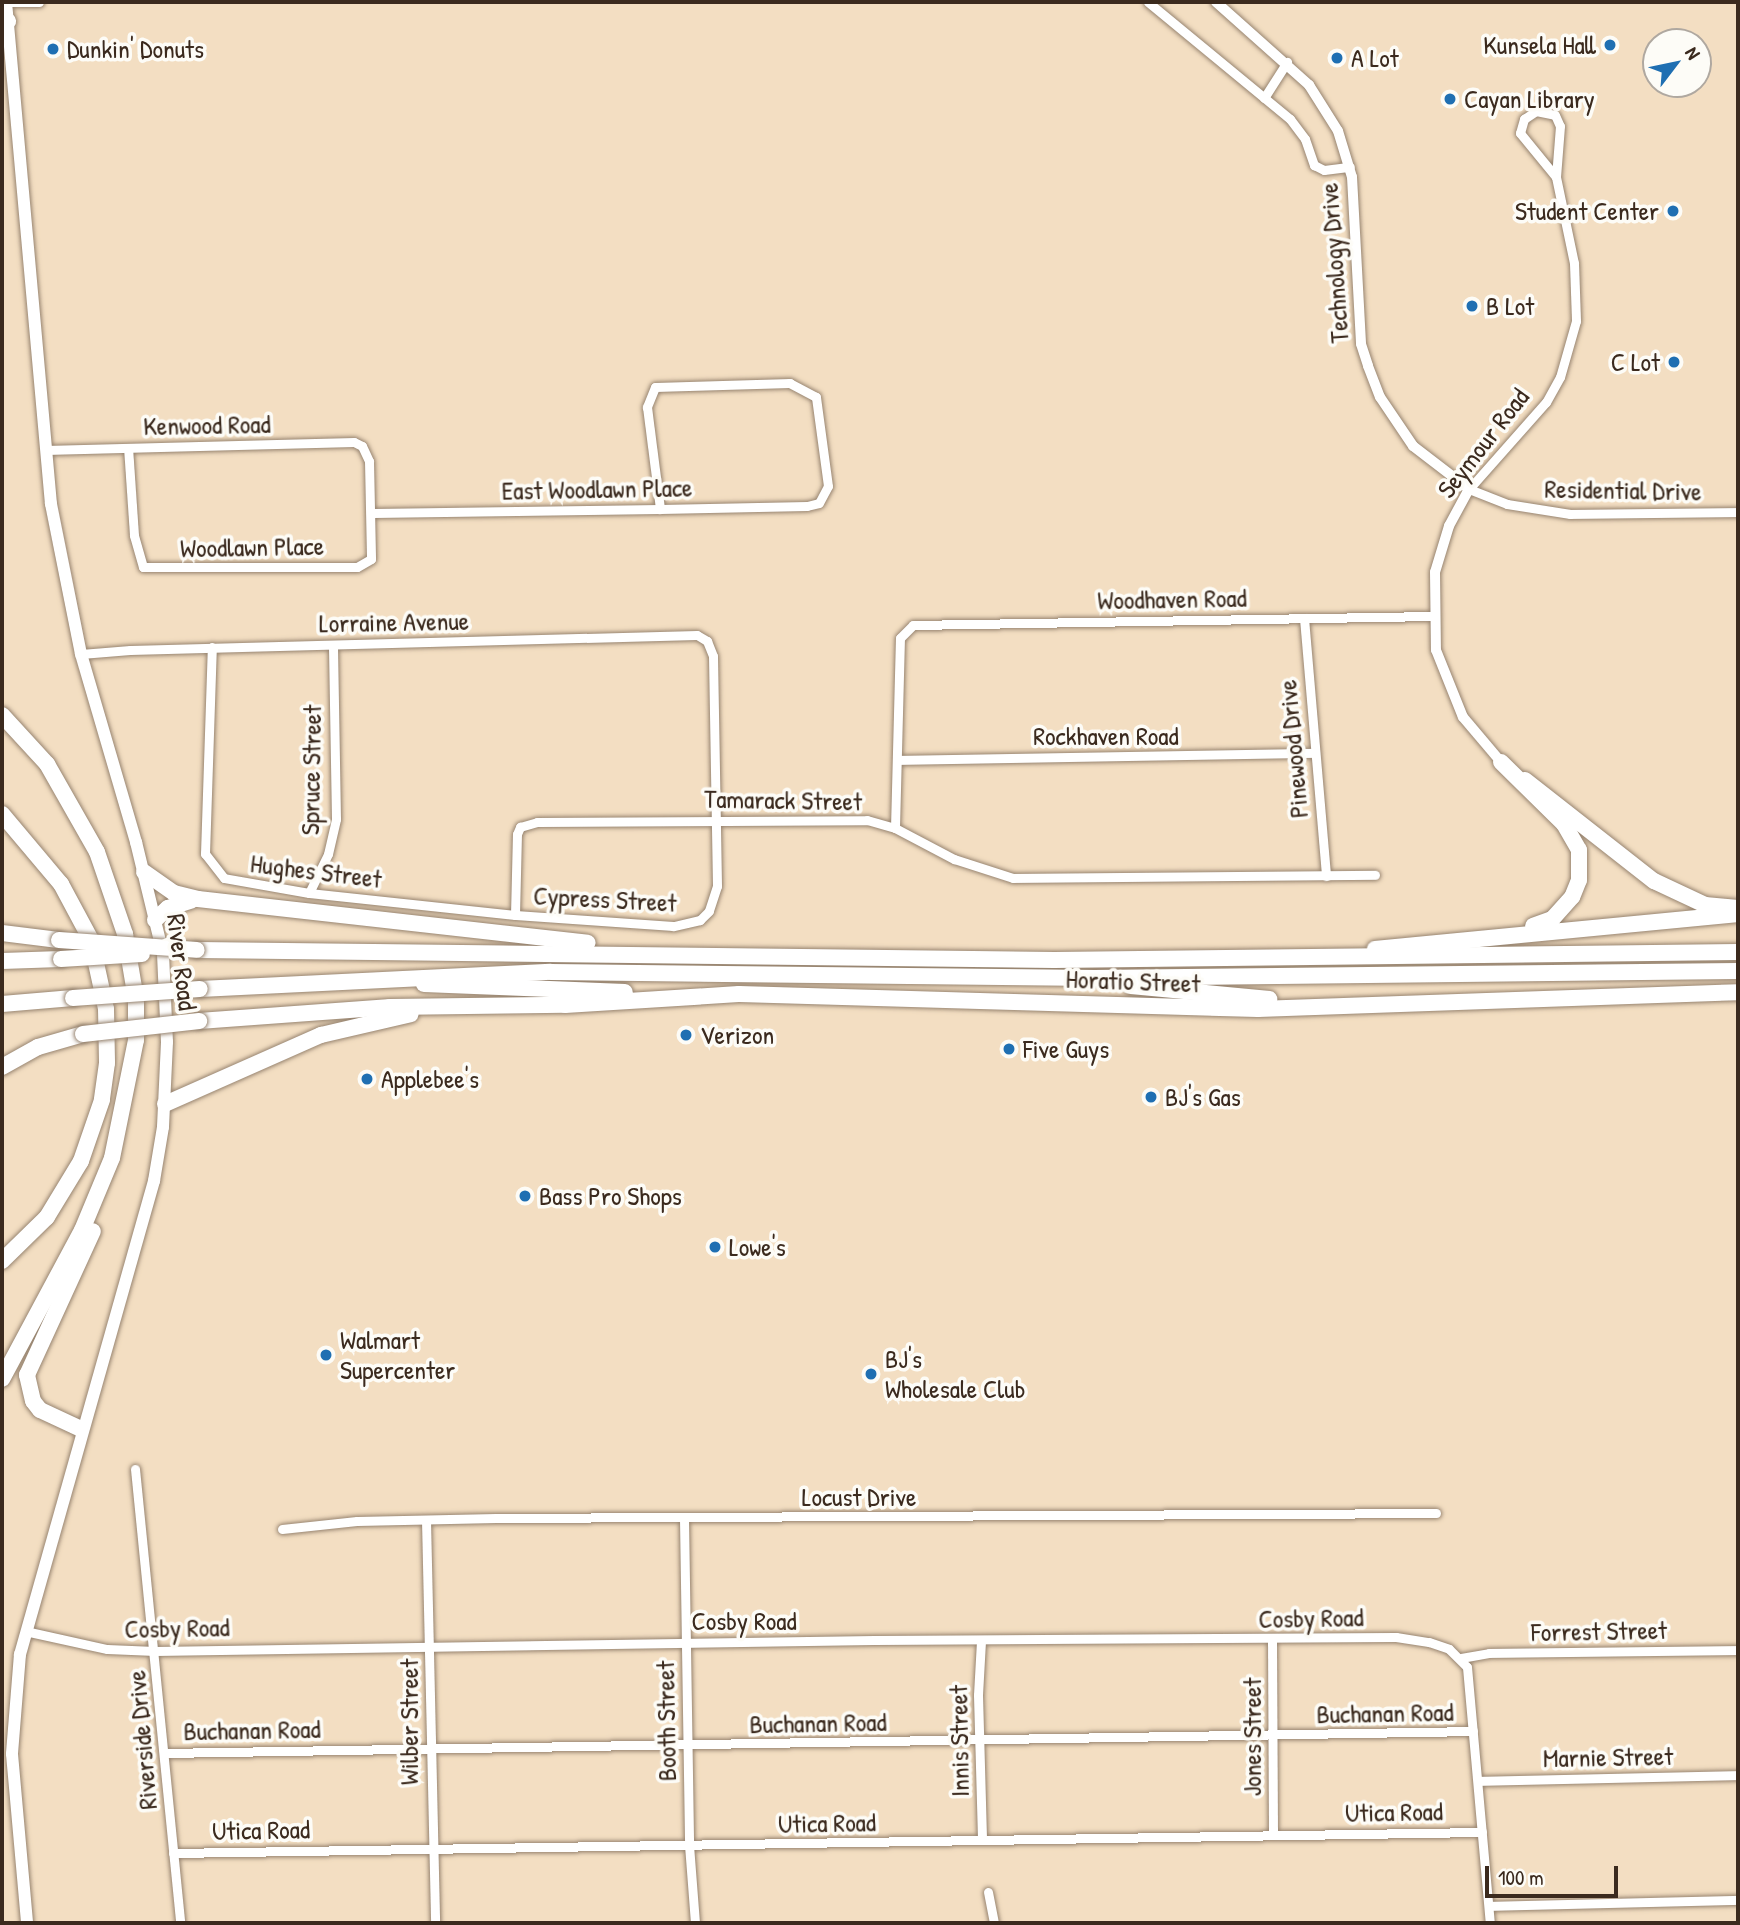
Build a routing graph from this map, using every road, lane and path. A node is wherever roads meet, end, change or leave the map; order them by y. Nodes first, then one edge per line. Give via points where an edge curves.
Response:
1 (6, 2) edge
2 (39, 2) edge
3 (1148, 2) edge
4 (1216, 2) edge
5 (5, 18) edge
6 (1287, 62) junction
7 (1264, 98) junction
8 (1350, 167) junction
9 (1556, 177) junction
10 (128, 448) junction
11 (45, 450) junction
12 (366, 451) joint
13 (1469, 489) junction
14 (660, 509) junction
15 (1738, 512) edge
16 (373, 513) junction
17 (1432, 616) junction
18 (1304, 618) junction
19 (707, 641) joint
20 (333, 645) junction
21 (212, 648) junction
22 (80, 654) junction
23 (2, 715) edge
24 (1314, 753) junction
25 (898, 760) junction
26 (1501, 762) junction
27 (2, 814) edge
28 (715, 820) junction
29 (895, 828) junction
30 (144, 872) junction
31 (1375, 875) dead end
32 (1326, 876) junction
33 (309, 892) junction
34 (198, 898) junction
35 (1738, 908) edge
36 (1738, 914) edge
37 (515, 915) junction
38 (155, 920) junction
39 (2, 933) edge
40 (1511, 933) junction
41 (197, 950) junction
42 (1738, 952) edge
43 (685, 954) junction
44 (1291, 958) junction
45 (2, 961) edge
46 (1738, 971) edge
47 (1094, 978) junction
48 (366, 979) junction
49 (1738, 992) edge
50 (695, 997) junction
51 (2, 1003) edge
52 (456, 1006) junction
53 (1362, 1006) junction
54 (136, 1040) junction
55 (2, 1067) edge
56 (165, 1104) junction
57 (2, 1261) edge
58 (2, 1380) edge
59 (81, 1429) junction
60 (135, 1469) dead end
61 (1436, 1513) dead end
62 (684, 1519) junction
63 (426, 1520) junction
64 (282, 1529) dead end
65 (25, 1631) junction
66 (1272, 1639) junction
67 (981, 1641) junction
68 (687, 1643) junction
69 (429, 1646) junction
70 (1738, 1650) edge
71 (155, 1651) junction
72 (1461, 1658) junction
73 (1473, 1731) junction
74 (1273, 1737) junction
75 (981, 1740) junction
76 (687, 1745) junction
77 (429, 1748) junction
78 (164, 1753) junction
79 (1738, 1775) edge
80 (1478, 1781) junction
81 (1482, 1832) junction
82 (1273, 1835) junction
83 (982, 1840) junction
84 (689, 1845) junction
85 (431, 1849) junction
86 (173, 1853) junction
87 (988, 1892) dead end
88 (1738, 1900) edge
89 (1489, 1906) junction
90 (27, 1923) edge
91 (180, 1923) edge
92 (435, 1923) edge
93 (695, 1923) edge
94 (994, 1923) edge
95 (1490, 1923) edge

1 - 2 street
1 - 5 main road, River Road
3 - 7 street
4 - 6 street, Technology Drive
5 - 11 main road, River Road
6 - 7 street
6 - 8 street, Technology Drive via 1324,106
7 - 8 street via 1290,119 1305,139 1314,165 1324,170
8 - 13 street, Technology Drive via 1361,344 1368,366 1380,397 1413,446
9 - 9 street, Seymour Road via 1560,125 1555,115 1536,111 1524,119 1520,133
9 - 13 street, Seymour Road via 1577,285 1570,350 1546,402
10 - 11 street, Kenwood Road
10 - 12 street, Kenwood Road via 354,442
10 - 16 street, Woodlawn Place via 137,558 143,567 153,570 357,567 371,559
11 - 22 main road, River Road via 65,588
12 - 16 street, Woodlawn Place
13 - 15 street, Residential Drive via 1549,513
13 - 17 street, Seymour Road via 1440,549
14 - 14 street, East Woodlawn Place via 647,403 662,384 790,383 811,391 823,424 828,486 821,502
14 - 16 street, East Woodlawn Place
17 - 18 street, Woodhaven Road
17 - 26 street, Seymour Road via 1436,650 1449,691 1481,741
18 - 24 street, Pinewood Drive
18 - 25 street, Woodhaven Road via 913,625 900,638
19 - 20 street, Lorraine Avenue via 697,635
19 - 28 street, Cypress Street via 713,656
20 - 21 street, Lorraine Avenue
20 - 33 street, Spruce Street via 336,819 328,854
21 - 22 street, Lorraine Avenue
21 - 33 street, Hughes Street via 208,862 236,883
22 - 30 main road, River Road
23 - 54 highway via 47,764 97,852 132,965
24 - 25 street, Rockhaven Road
24 - 32 street, Pinewood Drive
25 - 29 street
26 - 35 highway via 1654,881 1705,905
26 - 40 highway via 1564,824 1582,864 1580,880 1566,907 1552,919
27 - 57 highway via 61,884 91,940 106,1009 107,1063 102,1100 81,1161 47,1217
28 - 29 street, Tamarack Street via 833,817
28 - 37 street, Tamarack Street via 528,822 517,834
28 - 37 street, Cypress Street via 714,902 700,920 673,926
29 - 32 street, Tamarack Street via 954,859 1013,878
30 - 34 highway via 174,893
30 - 38 main road, River Road
31 - 32 street, Tamarack Street
33 - 37 street, Hughes Street
34 - 38 highway via 168,908
34 - 43 highway
36 - 40 highway
38 - 56 main road, River Road via 166,992
39 - 41 highway, bridge
40 - 44 highway
41 - 43 highway
41 - 45 highway, bridge
42 - 44 highway
43 - 44 highway
46 - 47 highway
47 - 48 highway via 646,971
47 - 53 highway via 1117,985
48 - 50 highway
48 - 51 highway, bridge
49 - 53 highway, Horatio Street
50 - 52 highway, Horatio Street
50 - 53 highway, Horatio Street via 915,997 1155,1008
52 - 55 highway, bridge via 199,1021 83,1034 38,1047
52 - 56 highway via 321,1035
54 - 58 highway via 117,1138 94,1205
54 - 59 highway via 131,1118 122,1156 27,1375 40,1410
56 - 59 main road, River Road via 154,1181
59 - 65 main road, River Road
60 - 71 street, Riverside Drive
61 - 62 street, Locust Drive
62 - 63 street, Locust Drive
62 - 68 street, Booth Street
63 - 64 street, Locust Drive
63 - 69 street, Wilber Street
65 - 71 street, Cosby Road via 107,1649
65 - 90 main road, River Road via 14,1699 12,1754
66 - 67 street, Cosby Road
66 - 72 street, Cosby Road via 1396,1637 1429,1642
66 - 74 street, Jones Street
67 - 68 street, Cosby Road
67 - 75 street, Innis Street
68 - 69 street, Cosby Road
68 - 76 street, Booth Street
69 - 71 street, Cosby Road
69 - 77 street, Wilber Street
70 - 72 street, Forrest Street via 1489,1653
71 - 78 street, Riverside Drive
72 - 73 street
73 - 74 street, Buchanan Road
73 - 80 street
74 - 75 street, Buchanan Road
74 - 82 street, Jones Street
75 - 76 street, Buchanan Road
75 - 83 street, Innis Street
76 - 77 street, Buchanan Road
76 - 84 street, Booth Street
77 - 78 street, Buchanan Road
77 - 85 street, Wilber Street
78 - 86 street, Riverside Drive
79 - 80 street, Marnie Street
80 - 81 street
81 - 82 street, Utica Road
81 - 89 street
82 - 83 street, Utica Road
83 - 84 street, Utica Road
84 - 85 street, Utica Road
84 - 93 street, Booth Street
85 - 86 street, Utica Road
85 - 92 street, Wilber Street
86 - 91 street, Riverside Drive
87 - 94 street
88 - 89 street
89 - 95 street

